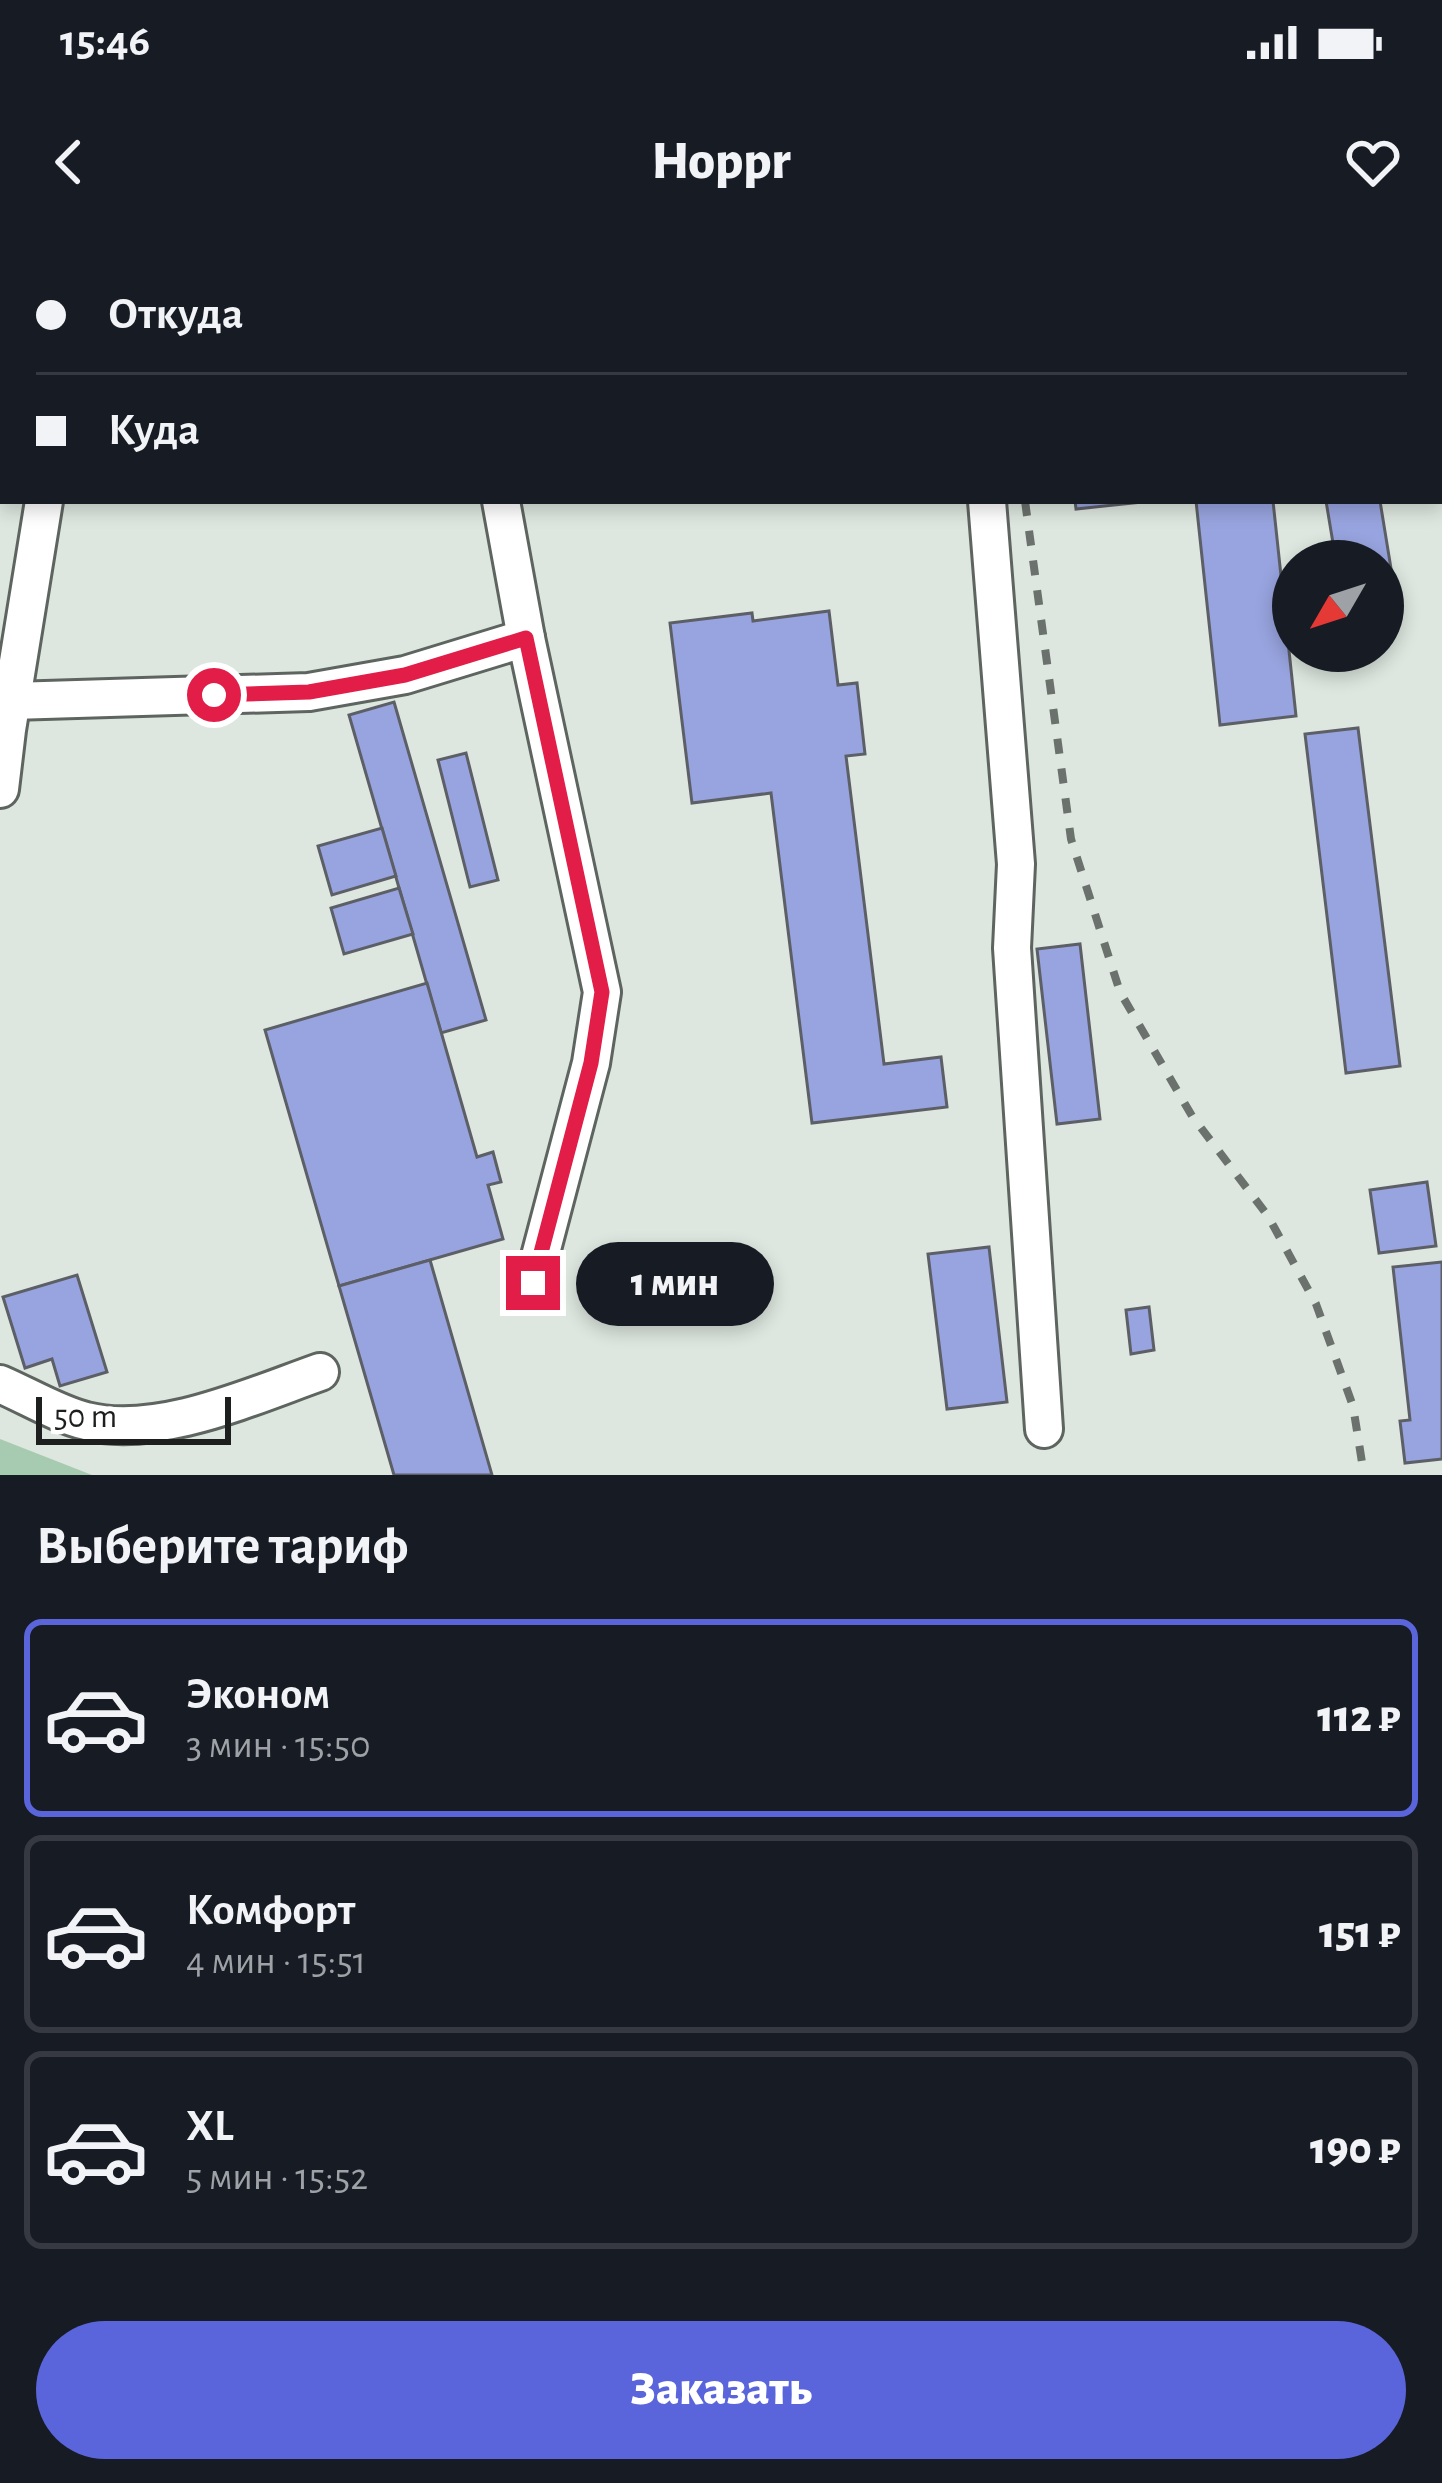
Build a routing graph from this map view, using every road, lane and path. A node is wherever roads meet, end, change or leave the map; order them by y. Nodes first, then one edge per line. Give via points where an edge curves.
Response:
1 (44, 504) edge
2 (503, 504) edge
3 (987, 504) edge
4 (526, 638) junction
5 (12, 700) junction
6 (0, 789) edge
7 (533, 1283) dead end
8 (320, 1372) dead end
9 (0, 1384) edge
10 (1044, 1429) dead end

1 - 5 lane
2 - 4 lane
3 - 10 lane via 1016,864 1012,948
4 - 5 lane via 405,675 309,692
4 - 7 lane via 602,992
5 - 6 lane
8 - 9 lane via 146,1427 85,1421

